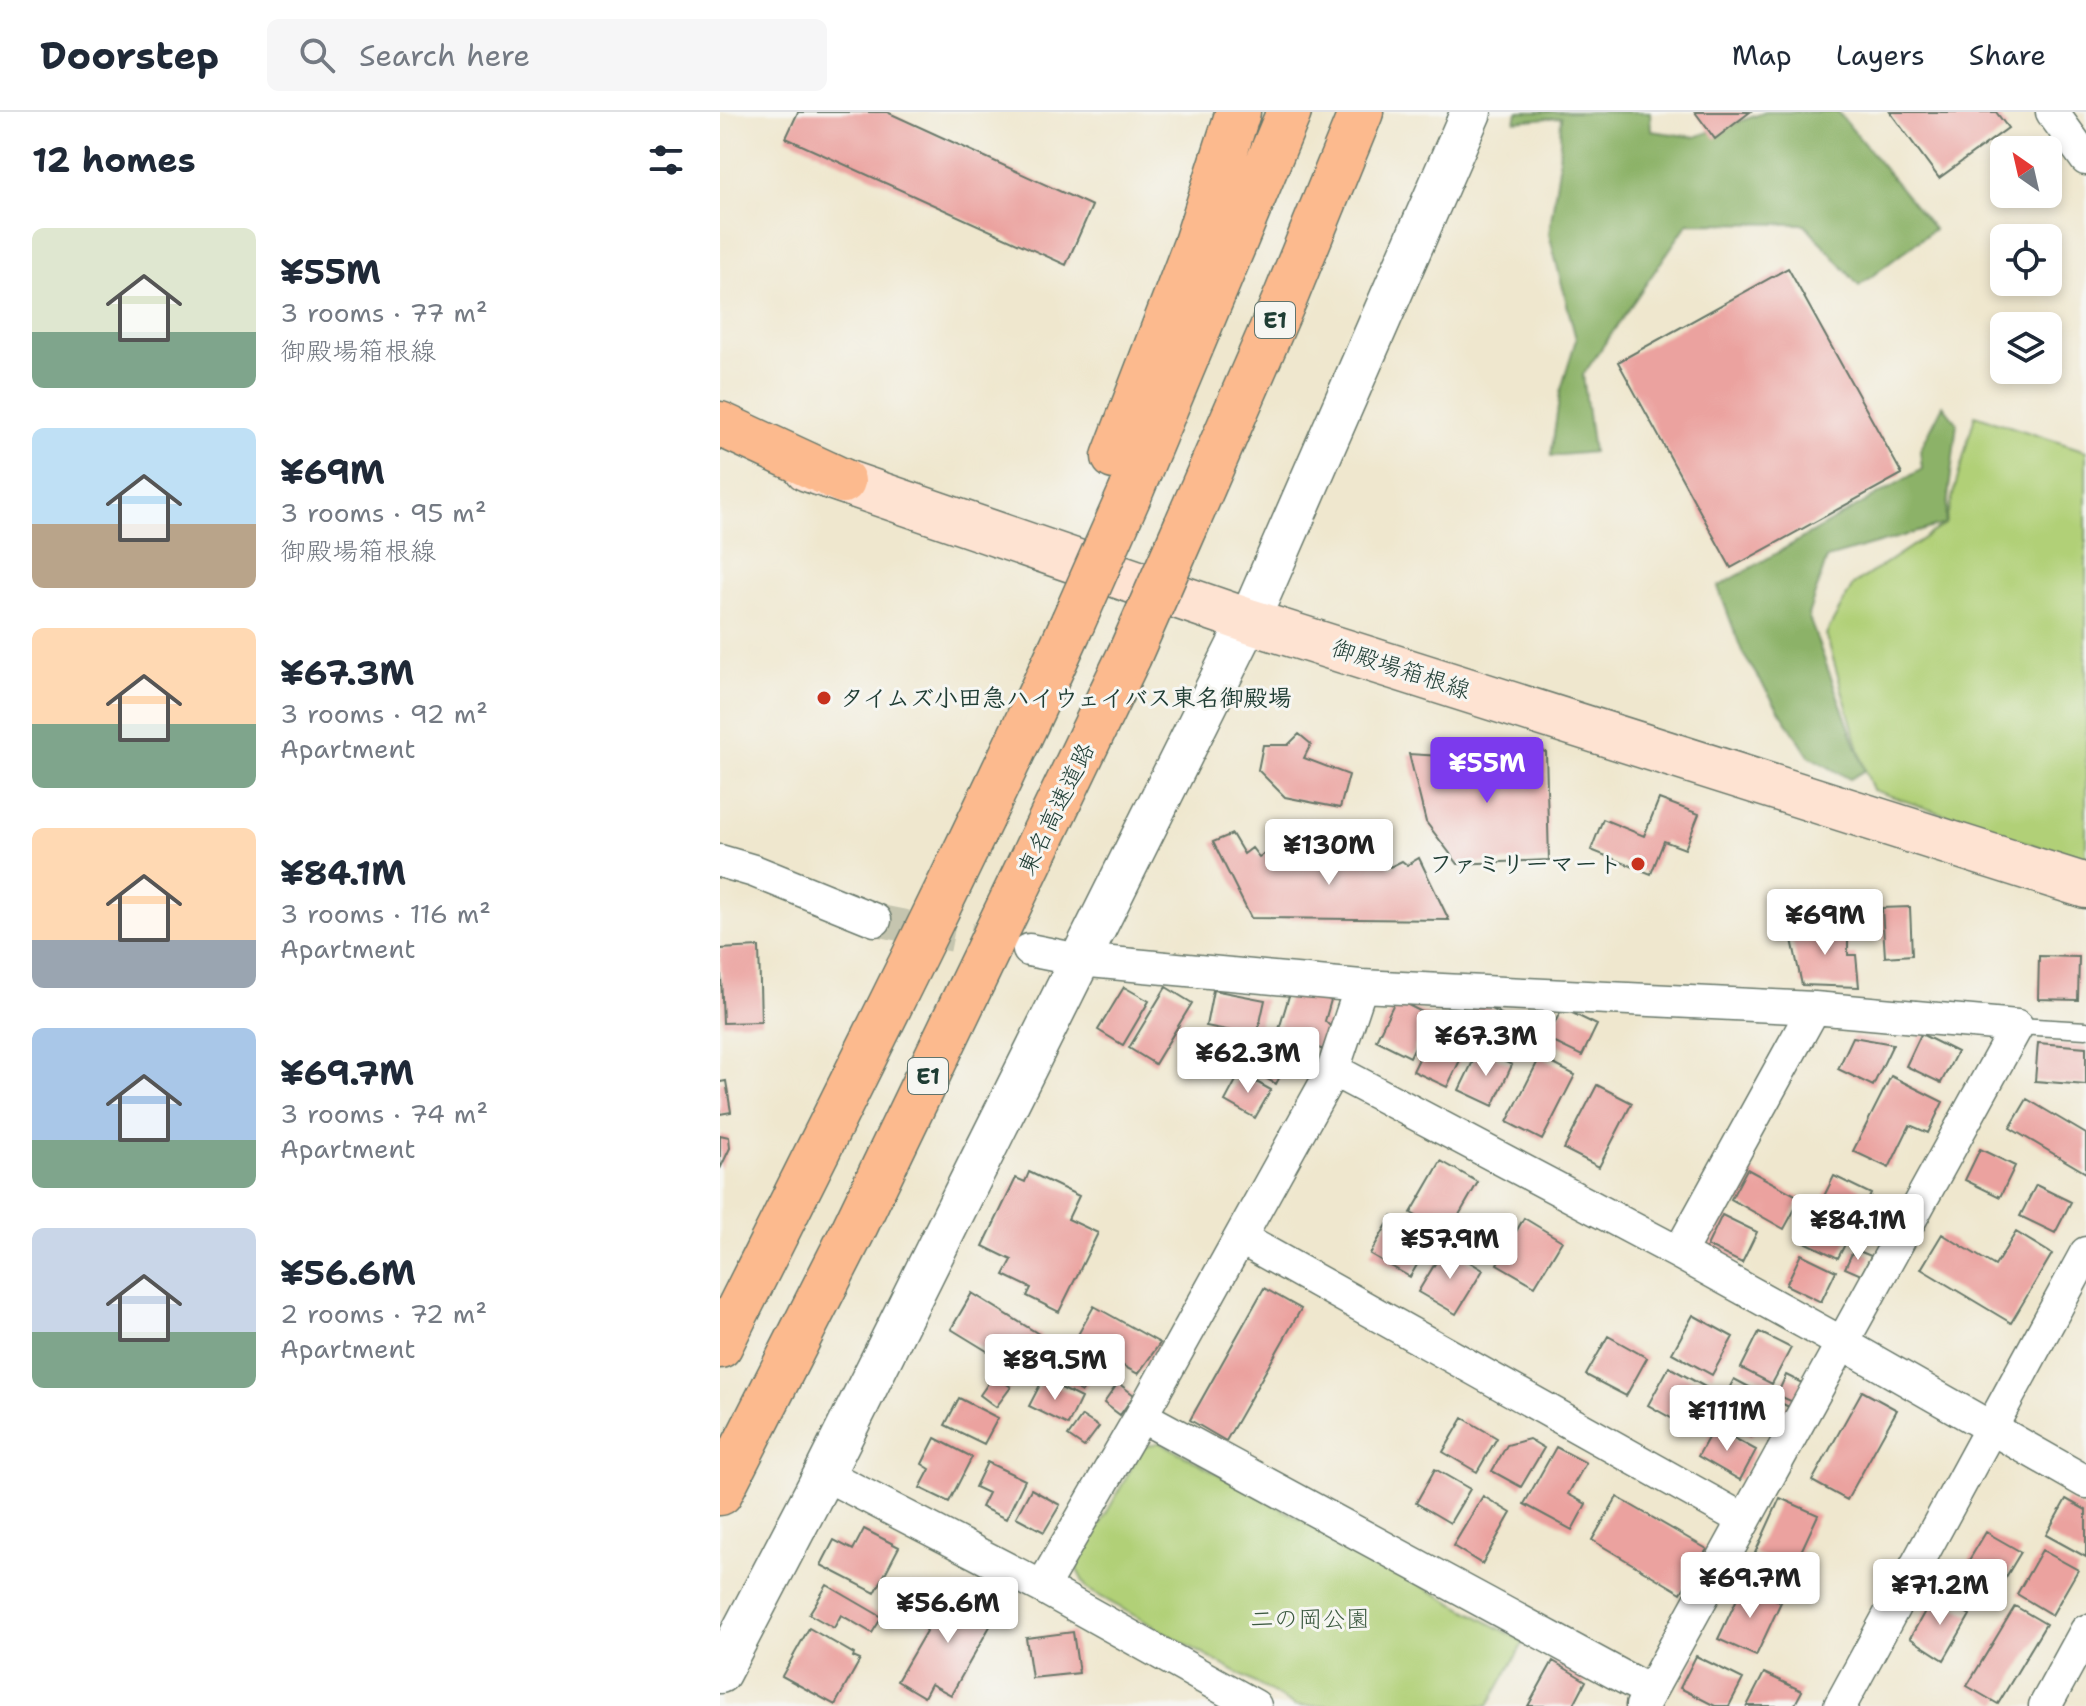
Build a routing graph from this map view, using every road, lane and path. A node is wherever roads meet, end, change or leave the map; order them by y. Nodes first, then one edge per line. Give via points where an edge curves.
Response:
1 (1238, 112) edge
2 (1289, 112) edge
3 (1361, 112) edge
4 (1471, 112) edge
5 (2052, 112) edge
6 (2086, 159) edge
7 (720, 424) edge
8 (720, 440) edge
9 (843, 481) junction
10 (1118, 485) junction
11 (1249, 621) junction
12 (720, 861) edge
13 (2086, 886) edge
14 (875, 920) tunnel mouth
15 (1029, 950) tunnel mouth
16 (1079, 960) junction
17 (1361, 986) junction
18 (1814, 1008) junction
19 (2017, 1026) junction
20 (2086, 1030) edge
21 (1333, 1070) junction
22 (1240, 1238) junction
23 (1679, 1253) junction
24 (2086, 1253) edge
25 (1842, 1343) junction
26 (720, 1346) edge
27 (1141, 1416) junction
28 (1990, 1429) junction
29 (824, 1474) junction
30 (2086, 1482) edge
31 (720, 1493) edge
32 (1744, 1520) junction
33 (1042, 1587) junction
34 (2086, 1631) edge
35 (720, 1673) edge
36 (1214, 1696) edge
37 (1646, 1698) edge
38 (1255, 1706) edge
39 (1840, 1706) edge
40 (2045, 1706) edge

1 - 10 highway
2 - 10 highway
3 - 31 highway, 東名高速道路 / E1, bridge via 1129,656 853,1231
4 - 11 street
5 - 6 street
7 - 9 highway
8 - 9 main road, 御殿場箱根線
9 - 11 main road, 御殿場箱根線
10 - 26 highway via 1024,730
11 - 13 main road, 御殿場箱根線
11 - 16 street
12 - 14 street
15 - 16 street
16 - 17 street
16 - 29 street
17 - 18 street
17 - 21 street
18 - 19 street
18 - 23 street
19 - 20 lane
19 - 25 street
21 - 22 street
21 - 23 street
22 - 27 street
22 - 32 street
23 - 25 street
24 - 28 street
25 - 28 street
25 - 32 street
27 - 33 street
27 - 37 street
28 - 30 street
28 - 39 street
29 - 33 street
29 - 35 street
32 - 37 street
33 - 36 street
34 - 40 street
36 - 38 street

